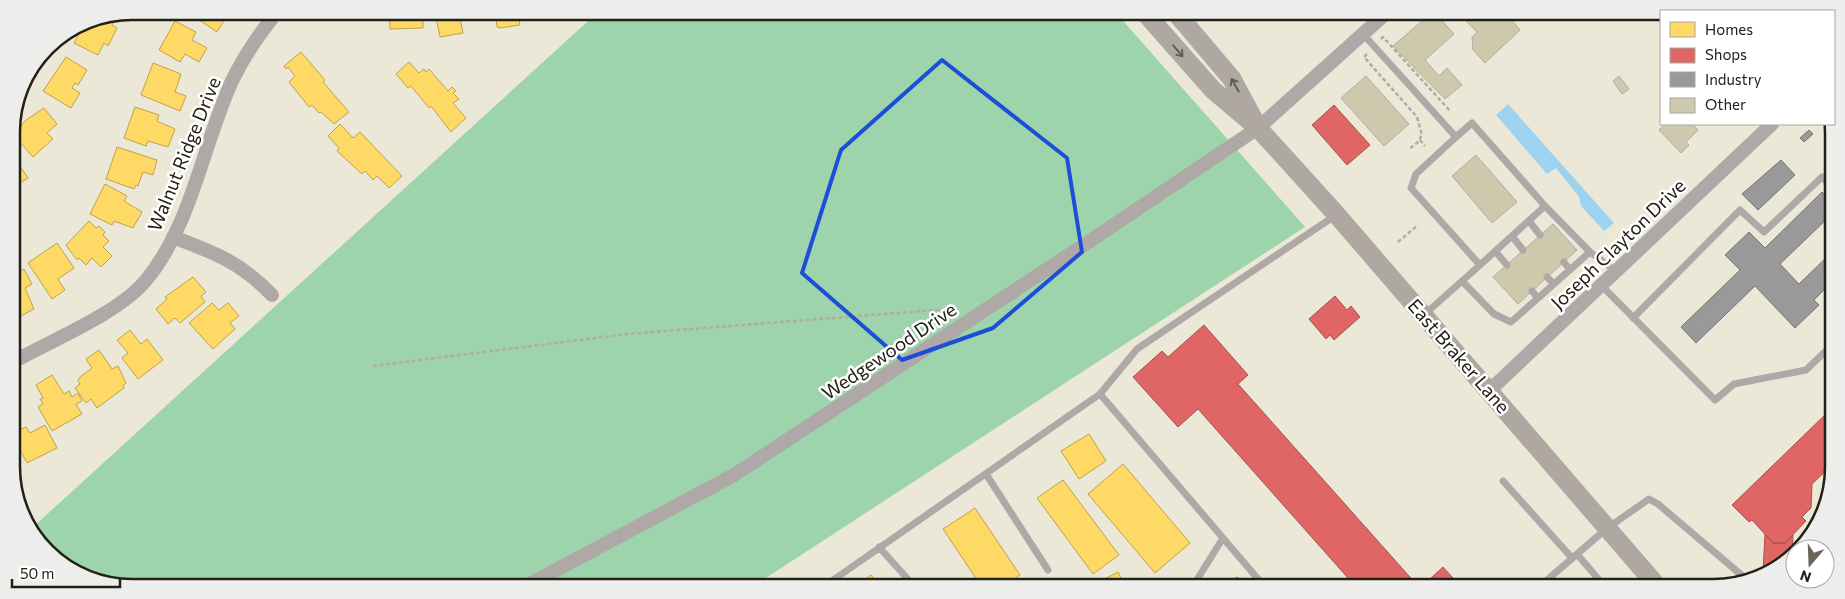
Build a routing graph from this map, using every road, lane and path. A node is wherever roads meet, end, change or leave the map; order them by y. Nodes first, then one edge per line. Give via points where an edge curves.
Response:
1 (270, 20) edge
2 (1151, 20) edge
3 (1182, 20) edge
4 (1378, 20) edge
5 (1363, 34) junction
6 (1771, 125) edge
7 (1258, 128) junction
8 (1456, 137) junction
9 (1419, 140) dead end
10 (1425, 146) dead end
11 (1825, 179) edge
12 (1545, 206) junction
13 (1336, 214) junction
14 (1528, 221) junction
15 (1418, 225) dead end
16 (1540, 235) dead end
17 (1512, 236) junction
18 (173, 237) junction
19 (1398, 242) dead end
20 (1523, 250) dead end
21 (1495, 251) junction
22 (1590, 252) junction
23 (1564, 262) dead end
24 (1480, 265) junction
25 (1507, 265) dead end
26 (1570, 270) junction
27 (1617, 272) junction
28 (1547, 277) dead end
29 (1462, 281) junction
30 (1554, 284) junction
31 (1602, 286) junction
32 (1532, 291) dead end
33 (272, 295) dead end
34 (1538, 298) junction
35 (1424, 315) junction
36 (972, 318) junction
37 (1633, 318) junction
38 (1825, 352) edge
39 (20, 358) edge
40 (373, 366) dead end
41 (1489, 391) junction
42 (1100, 394) junction
43 (986, 474) junction
44 (1503, 481) dead end
45 (1606, 529) junction
46 (1223, 538) junction
47 (879, 547) junction
48 (1575, 556) junction
49 (1048, 570) dead end
50 (1742, 575) edge
51 (539, 579) edge
52 (834, 579) edge
53 (908, 579) edge
54 (1197, 579) edge
55 (1258, 579) edge
56 (1548, 579) edge
57 (1596, 579) edge
58 (1651, 579) edge

1 - 18 street, Walnut Ridge Drive via 253,41 232,82
2 -> 7 main road, East Braker Lane via 1213,90
7 -> 3 main road, East Braker Lane via 1232,79
4 - 5 street, Wedgewood Drive
5 - 7 street, Wedgewood Drive
5 - 8 lane
6 - 27 street, Joseph Clayton Drive
7 - 13 main road, East Braker Lane
7 - 36 street, Wedgewood Drive
8 - 12 lane via 1472,123
8 - 24 lane via 1416,174 1411,188
9 - 10 path
11 - 37 lane via 1822,176 1764,232 1740,210
12 - 14 lane
12 - 22 lane
13 - 35 main road, East Braker Lane
13 - 42 lane via 1137,349
14 - 16 lane
14 - 17 lane
15 - 19 path
17 - 20 lane
17 - 21 lane
18 - 33 street via 228,259 254,276
18 - 39 street, Walnut Ridge Drive via 147,279 116,306
21 - 24 lane
21 - 25 lane
22 - 26 lane
22 - 27 lane
23 - 26 lane
24 - 29 lane
26 - 30 lane
27 - 31 street, Joseph Clayton Drive
28 - 30 lane
29 - 34 lane via 1494,314 1511,322
29 - 35 lane
30 - 34 lane
31 - 37 lane
31 - 41 street, Joseph Clayton Drive
32 - 34 lane
35 - 41 main road, East Braker Lane
36 - 40 path via 948,309 646,332
36 - 51 street, Wedgewood Drive via 734,475
37 - 38 lane via 1715,400 1734,384 1806,370
41 - 45 main road, East Braker Lane
42 - 43 lane
42 - 46 lane
43 - 47 lane
43 - 49 lane
44 - 48 lane
45 - 48 lane
45 - 50 lane via 1649,499
45 - 58 main road, East Braker Lane
46 - 54 lane
46 - 55 lane
47 - 52 lane
47 - 53 lane
48 - 56 lane
48 - 57 lane

